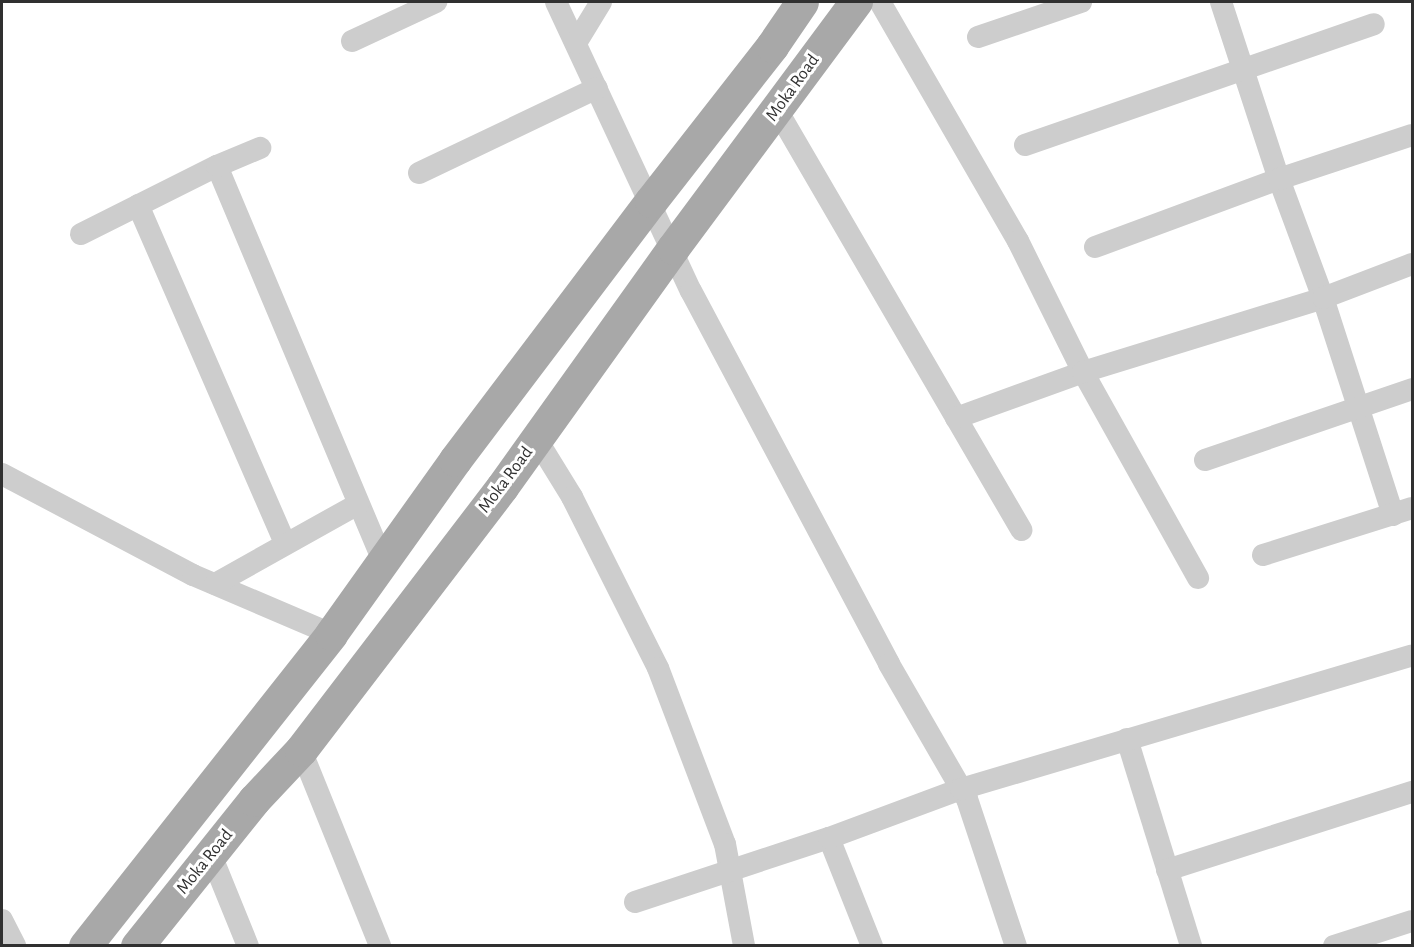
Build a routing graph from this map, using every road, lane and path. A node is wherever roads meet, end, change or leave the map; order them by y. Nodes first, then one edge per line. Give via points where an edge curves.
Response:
1 (436, 2) edge
2 (556, 2) edge
3 (601, 2) edge
4 (802, 2) edge
5 (856, 2) edge
6 (880, 2) edge
7 (1081, 2) edge
8 (1221, 2) edge
9 (412, 6) edge
10 (1374, 24) dead end
11 (978, 37) dead end
12 (352, 41) dead end
13 (576, 43) junction
14 (1244, 70) junction
15 (597, 88) junction
16 (777, 110) junction
17 (1413, 135) edge
18 (1025, 145) dead end
19 (260, 148) dead end
20 (217, 166) junction
21 (418, 173) dead end
22 (1279, 179) junction
23 (651, 201) junction
24 (138, 205) junction
25 (81, 234) dead end
26 (1095, 247) dead end
27 (673, 248) junction
28 (1413, 264) edge
29 (1323, 298) junction
30 (1083, 372) junction
31 (1413, 389) edge
32 (1357, 408) junction
33 (956, 418) junction
34 (537, 440) junction
35 (1205, 460) dead end
36 (2, 474) edge
37 (358, 504) junction
38 (1403, 511) edge
39 (1021, 530) dead end
40 (285, 543) junction
41 (1263, 555) dead end
42 (383, 561) junction
43 (1198, 579) dead end
44 (215, 584) junction
45 (331, 634) junction
46 (1413, 655) edge
47 (1127, 739) junction
48 (301, 750) junction
49 (961, 789) junction
50 (1413, 792) edge
51 (829, 838) junction
52 (211, 855) junction
53 (729, 870) junction
54 (1167, 870) junction
55 (635, 902) dead end
56 (2, 920) edge
57 (1413, 921) edge
58 (15, 945) edge
59 (85, 945) edge
60 (138, 945) edge
61 (248, 945) edge
62 (380, 945) edge
63 (744, 945) edge
64 (872, 945) edge
65 (1016, 945) edge
66 (1191, 945) edge
67 (1334, 945) edge

1 - 9 street
2 - 13 street
3 - 13 street
4 - 23 main road
5 - 16 main road, Moka Road
6 - 30 street via 1018,241
7 - 11 street
8 - 14 street
9 - 12 street
10 - 14 street
13 - 15 street
14 - 18 street
14 - 22 street
15 - 21 street
15 - 23 street
16 - 27 main road, Moka Road
16 - 33 street
17 - 22 street
19 - 20 street
20 - 24 street
20 - 37 street
22 - 26 street
22 - 29 street
23 - 27 street
23 - 42 main road
24 - 25 street
24 - 40 street
27 - 34 main road, Moka Road
27 - 49 street via 691,291 780,463
28 - 29 street
29 - 30 street
29 - 32 street
30 - 33 street
30 - 43 street
31 - 32 street
32 - 35 street
32 - 38 street
33 - 39 street
34 - 48 main road, Moka Road
34 - 53 street via 572,497 657,668 725,844
36 - 44 street
37 - 40 street
37 - 42 street
38 - 41 street
40 - 44 street
42 - 45 main road
44 - 45 street
45 - 59 main road
46 - 47 street
47 - 49 street
47 - 54 street
48 - 52 main road, Moka Road via 254,800
48 - 62 street
49 - 51 street
49 - 65 street
50 - 54 street
51 - 53 street
51 - 64 street
52 - 60 main road, Moka Road
52 - 61 street
53 - 55 street
53 - 63 street
54 - 66 street
56 - 58 street
57 - 67 street

